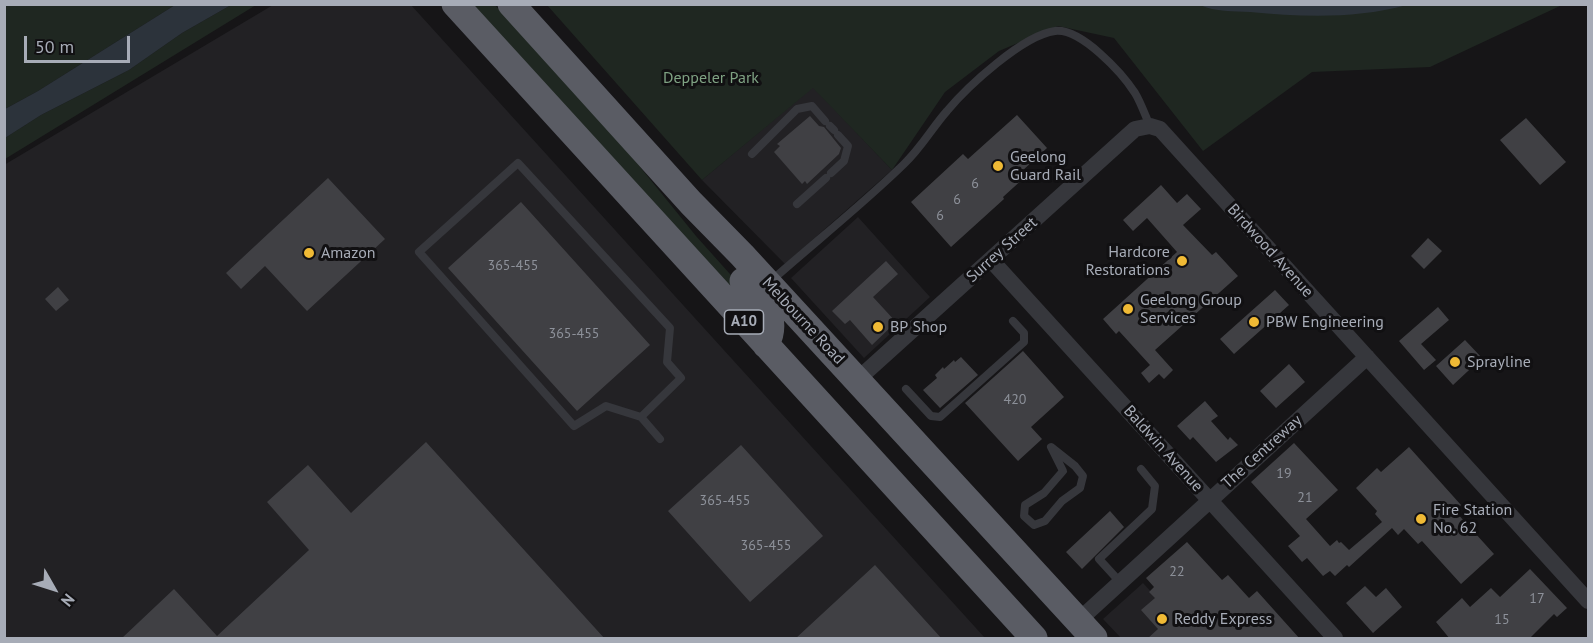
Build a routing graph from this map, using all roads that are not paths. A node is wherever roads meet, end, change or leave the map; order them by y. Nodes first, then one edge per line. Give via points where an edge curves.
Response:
1 (455, 4) edge
2 (512, 4) edge
3 (1150, 126) junction
4 (752, 154) dead end
5 (691, 203) junction
6 (797, 204) dead end
7 (991, 260) junction
8 (768, 284) junction
9 (1013, 321) dead end
10 (766, 345) junction
11 (1367, 357) junction
12 (857, 380) junction
13 (906, 389) dead end
14 (641, 417) junction
15 (660, 439) dead end
16 (1051, 447) joint
17 (1141, 469) dead end
18 (1210, 501) junction
19 (1120, 582) junction
20 (1588, 601) edge
21 (1086, 630) edge
22 (1034, 639) edge
23 (1335, 639) edge

1 - 10 highway, A10
2 - 5 highway, Melbourne Road / A10
3 - 7 street, Surrey Street via 1136,129
3 - 8 lane, Birdwood Avenue via 1120,72 1098,51 1076,37 1056,31 1023,45 974,82 905,163
3 - 11 street, Birdwood Avenue via 1160,129
4 - 6 lane via 797,110 812,106 832,128 848,146 844,161
5 - 8 highway, Melbourne Road / A10
5 - 10 highway via 718,253 768,312 771,333
7 - 12 street, Surrey Street
7 - 18 street, Baldwin Avenue
8 - 12 highway, Melbourne Road / A10
9 - 13 lane via 1024,333 1024,342 940,417 931,417
10 - 22 highway, A10
11 - 18 street, The Centreway
11 - 20 street, Birdwood Avenue
12 - 21 highway, Melbourne Road / A10
14 - 14 lane via 681,378 666,362 670,328 518,163 419,252 574,426 606,406
14 - 15 lane
16 - 16 lane via 1083,476 1080,488 1045,521 1034,525 1024,516 1025,505 1044,493 1063,471
17 - 19 lane via 1155,486 1152,509 1099,559
18 - 19 street, The Centreway
18 - 23 street, Baldwin Avenue
19 - 21 street, The Centreway

